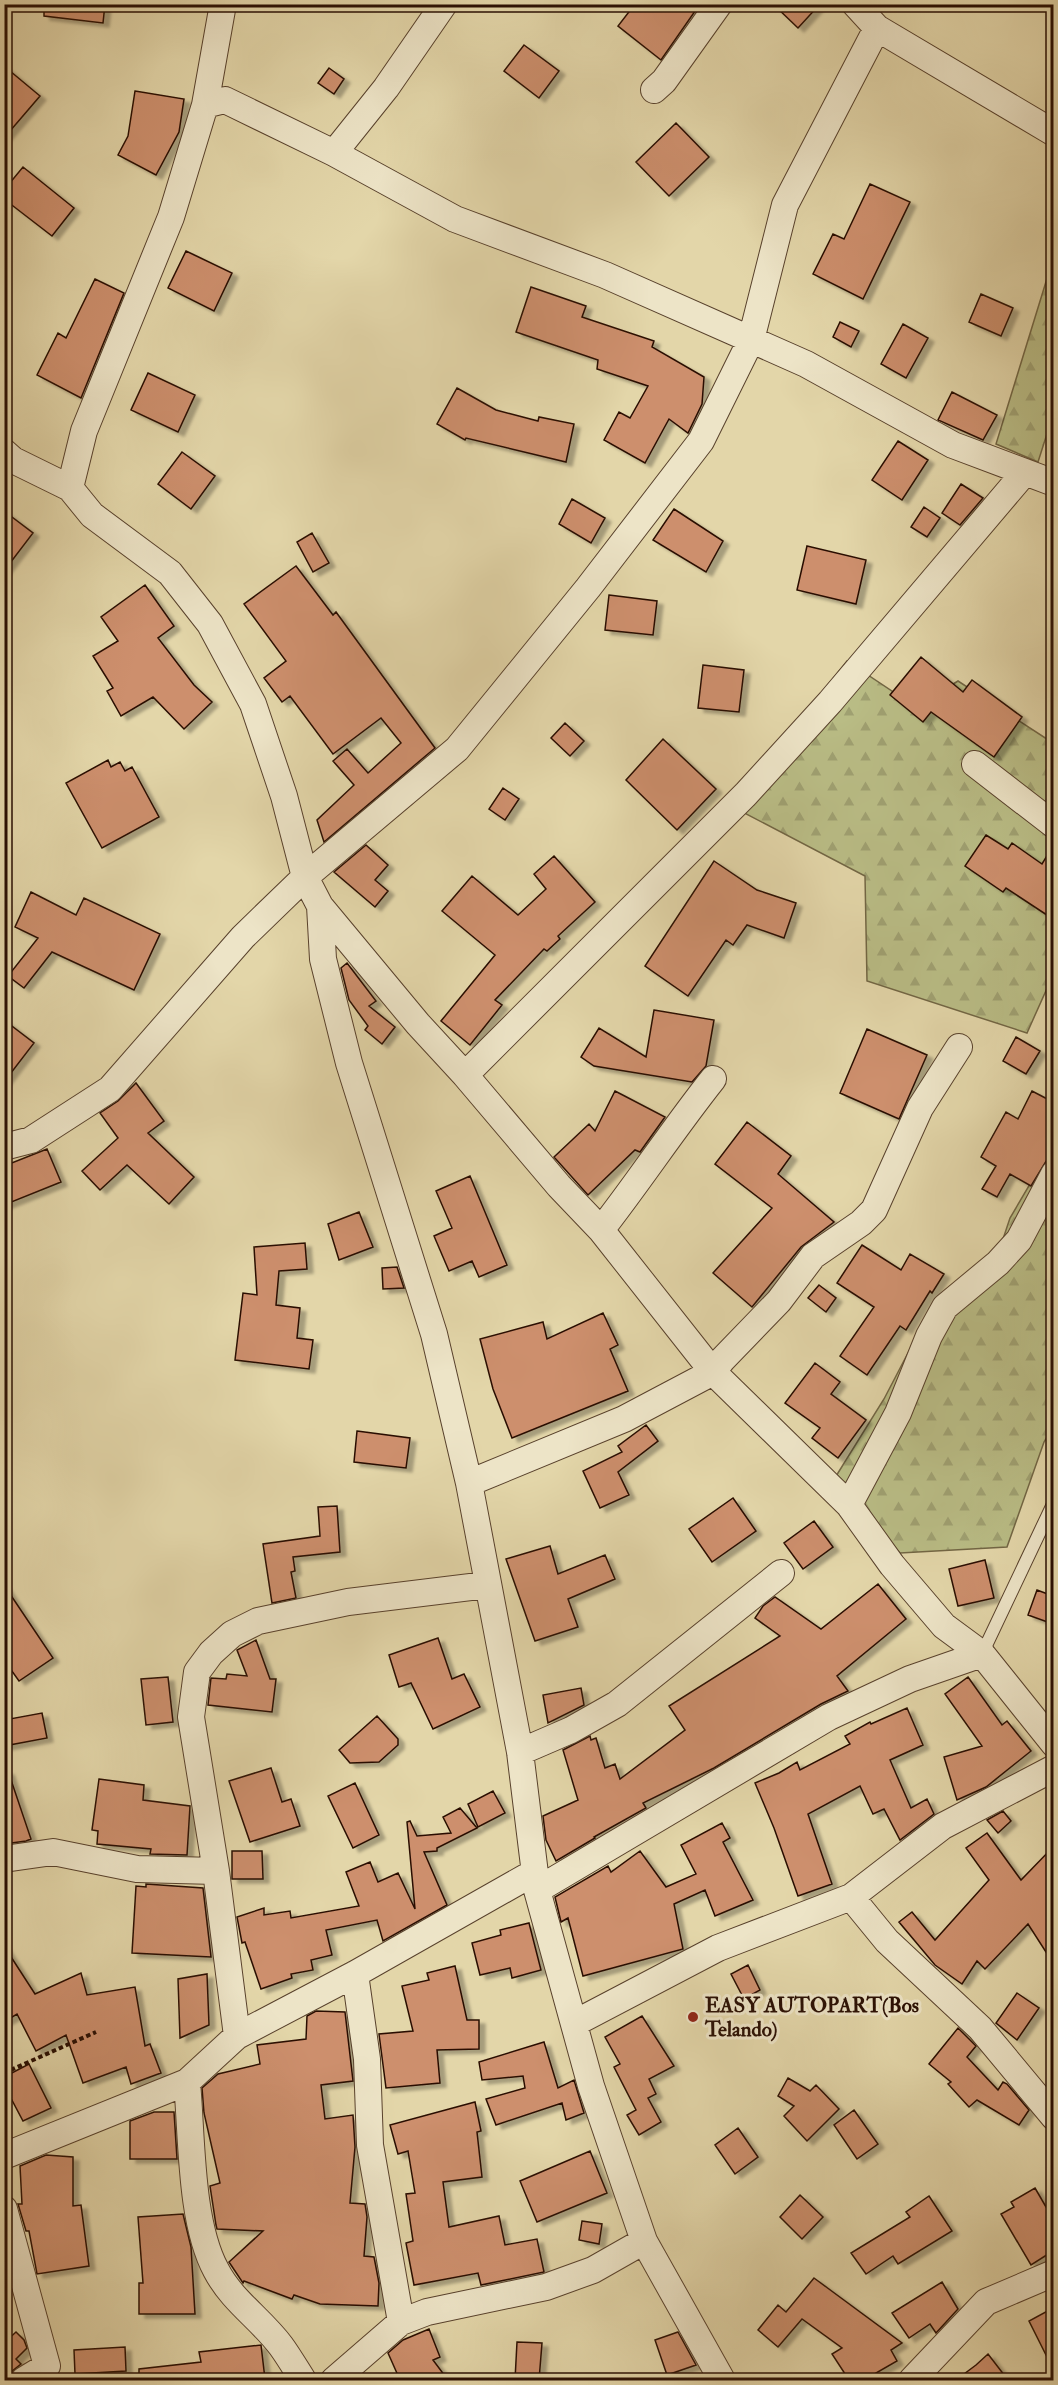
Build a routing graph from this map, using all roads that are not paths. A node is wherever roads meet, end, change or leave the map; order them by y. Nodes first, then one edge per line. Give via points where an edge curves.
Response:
1 (223, 4) edge
2 (444, 4) edge
3 (719, 4) edge
4 (855, 4) edge
5 (877, 28) junction
6 (654, 90) dead end
7 (204, 105) junction
8 (1053, 133) edge
9 (334, 153) junction
10 (751, 340) junction
11 (4, 452) edge
12 (1025, 472) junction
13 (1053, 483) edge
14 (70, 488) junction
15 (975, 764) dead end
16 (1053, 825) edge
17 (305, 877) junction
18 (320, 906) junction
19 (959, 1047) dead end
20 (465, 1075) junction
21 (713, 1079) dead end
22 (4, 1147) edge
23 (1053, 1174) edge
24 (601, 1230) junction
25 (713, 1372) junction
26 (469, 1483) junction
27 (1053, 1502) edge
28 (849, 1505) junction
29 (781, 1573) dead end
30 (487, 1586) junction
31 (982, 1654) junction
32 (1053, 1744) edge
33 (520, 1752) junction
34 (1053, 1768) edge
35 (4, 1859) edge
36 (216, 1871) junction
37 (536, 1881) junction
38 (851, 1897) junction
39 (355, 1974) junction
40 (575, 2023) junction
41 (237, 2036) junction
42 (186, 2082) junction
43 (1053, 2117) edge
44 (4, 2156) edge
45 (4, 2209) edge
46 (9, 2241) edge
47 (644, 2241) junction
48 (1053, 2273) edge
49 (401, 2322) junction
50 (916, 2379) edge
51 (24, 2380) edge
52 (303, 2380) edge
53 (334, 2380) edge
54 (722, 2380) edge

1 - 7 street
2 - 9 street via 386,88
3 - 6 street
4 - 5 street
5 - 8 street
5 - 10 street via 785,206
7 - 9 street via 225,100
7 - 14 street via 171,217 84,431
9 - 10 street via 455,219 605,275
10 - 12 street via 806,364 953,446
10 - 17 street via 700,441 458,749
11 - 14 street
12 - 13 street
12 - 20 street via 830,702 746,794
14 - 17 street via 92,515 170,573 210,624 253,704 284,796
15 - 16 street
17 - 18 street
17 - 22 street via 243,937 110,1089 31,1140
18 - 20 street via 358,955
18 - 26 street via 323,959 349,1063 434,1334
19 - 25 street via 920,1108 874,1210 813,1256 779,1301
20 - 24 street
21 - 24 street
23 - 28 street via 1019,1240 998,1263 945,1306 898,1413
24 - 25 street
25 - 26 street via 624,1419
25 - 28 street
26 - 30 street
27 - 31 lane
28 - 31 street via 892,1565 944,1626
29 - 33 street via 617,1704
30 - 33 street
30 - 36 street via 348,1602 258,1621 232,1634 211,1653 197,1672 191,1717
31 - 32 street
31 - 37 street via 910,1679 829,1718
33 - 37 street
34 - 38 street via 943,1826
35 - 36 street via 53,1852 137,1869
36 - 41 street
37 - 39 street
37 - 40 street
38 - 40 street via 718,1948
38 - 43 street via 887,1941 980,2028
39 - 41 street
39 - 49 street via 367,2059 370,2145
40 - 47 street via 591,2086
41 - 42 street
42 - 44 street
42 - 52 street via 198,2209 209,2253 228,2289 280,2345
45 - 46 street
46 - 51 street via 47,2366
47 - 49 street via 593,2270 546,2287 427,2312
47 - 54 street
48 - 50 street via 986,2302
49 - 53 street

